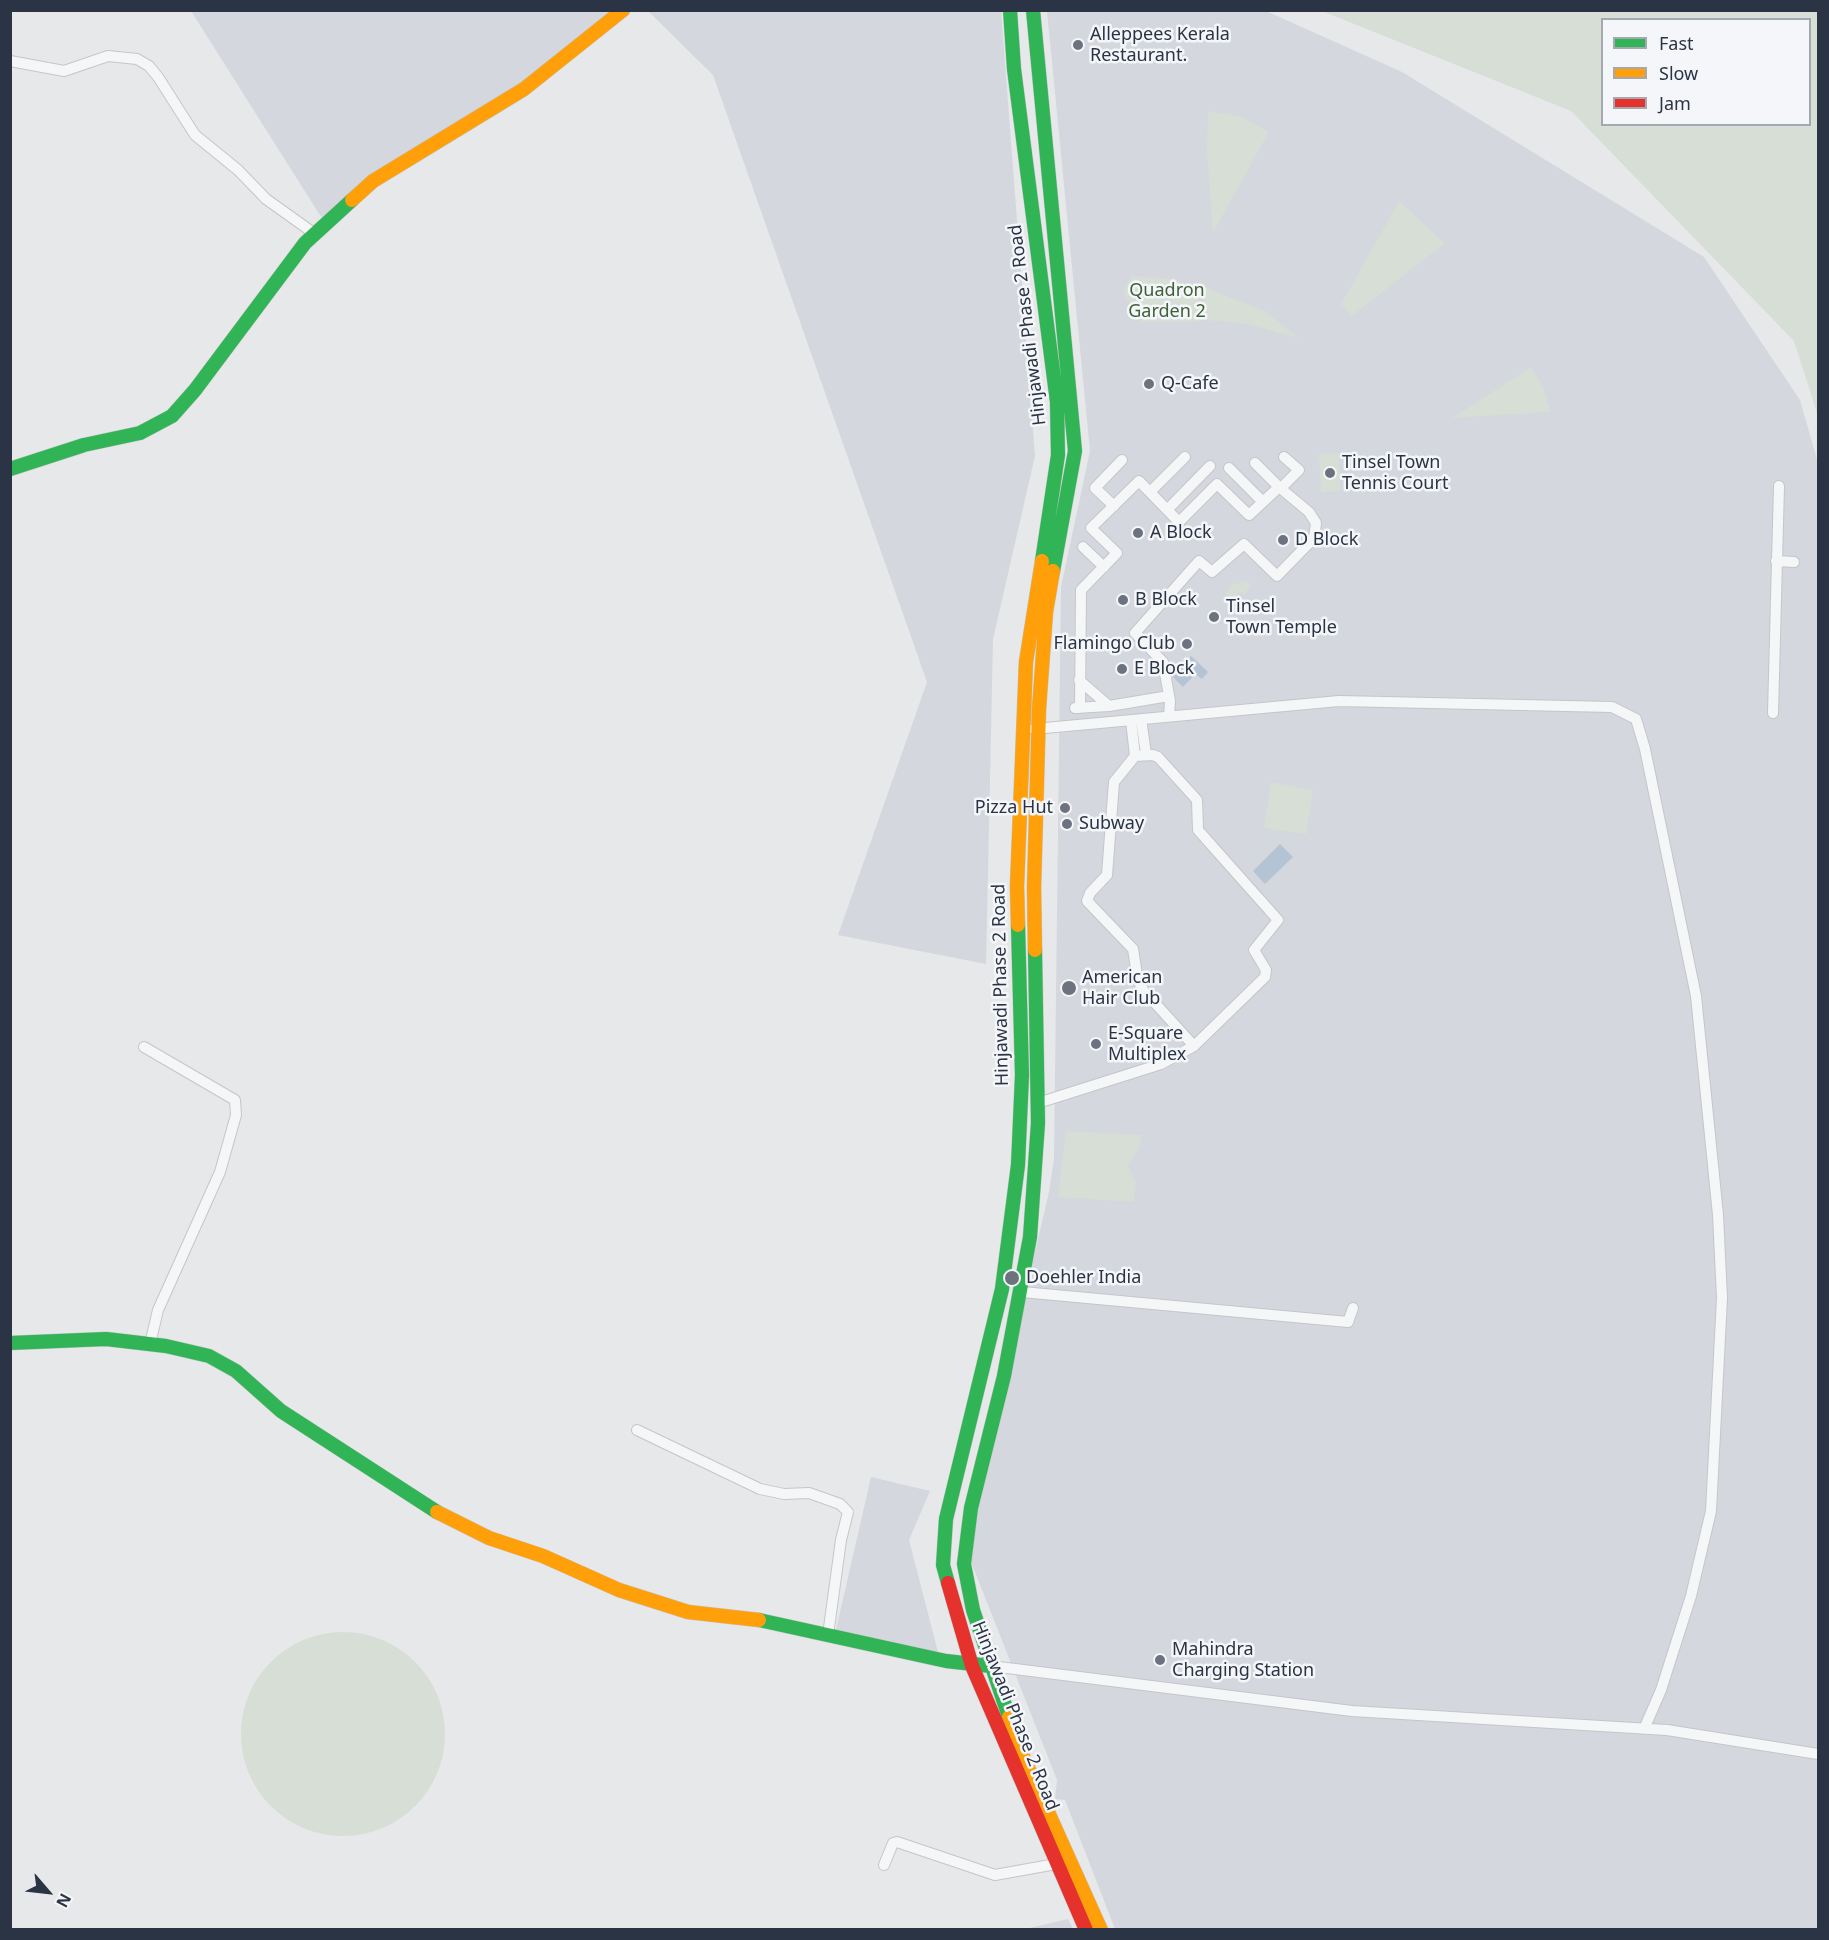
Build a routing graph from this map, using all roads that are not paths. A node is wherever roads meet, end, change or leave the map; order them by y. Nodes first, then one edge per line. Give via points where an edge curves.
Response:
1 (623, 10) edge
2 (1010, 10) edge
3 (1033, 10) edge
4 (10, 61) edge
5 (315, 234) junction
6 (1185, 457) dead end
7 (1284, 457) dead end
8 (1122, 460) dead end
9 (1255, 463) dead end
10 (1210, 466) dead end
11 (1229, 468) dead end
12 (10, 469) edge
13 (1779, 486) dead end
14 (1280, 488) junction
15 (1150, 492) junction
16 (1263, 502) junction
17 (1114, 506) junction
18 (1167, 510) junction
19 (1083, 547) dead end
20 (1776, 561) junction
21 (1794, 562) dead end
22 (1104, 567) junction
23 (1079, 680) junction
24 (1169, 696) junction
25 (1109, 706) junction
26 (1773, 713) dead end
27 (1169, 716) junction
28 (1136, 720) junction
29 (1039, 728) junction
30 (1023, 730) junction
31 (1140, 755) junction
32 (1194, 1046) junction
33 (144, 1047) dead end
34 (1038, 1103) junction
35 (1002, 1289) junction
36 (1022, 1292) junction
37 (1353, 1308) dead end
38 (10, 1343) edge
39 (150, 1344) junction
40 (637, 1430) dead end
41 (828, 1635) junction
42 (972, 1666) junction
43 (991, 1666) junction
44 (1644, 1729) junction
45 (1818, 1754) edge
46 (1056, 1864) junction
47 (884, 1865) dead end
48 (1086, 1929) edge
49 (1101, 1929) edge

1 - 5 main road via 524,89 373,181
2 - 30 main road, Hinjawadi Phase 2 Road via 1059,428 1056,472 1027,652
3 - 29 main road, Hinjawadi Phase 2 Road via 1075,442 1046,612
4 - 5 street via 64,71 108,56 137,59 153,72 195,135 266,199
5 - 12 main road via 172,416 140,432
6 - 15 street
7 - 14 street via 1299,470
8 - 17 street via 1095,488
9 - 14 street
10 - 18 street
11 - 16 street
13 - 20 street
14 - 16 street
14 - 24 street via 1309,512 1316,523 1314,538 1277,576 1244,544 1212,572 1199,561 1135,633 1163,662
15 - 17 street via 1139,481
15 - 18 street
16 - 18 street via 1250,515 1217,484 1179,522
17 - 22 street via 1091,528 1117,553
19 - 22 street
20 - 21 street
20 - 26 street
22 - 23 street via 1082,590
23 - 25 street
23 - 25 street via 1077,708
24 - 25 street
24 - 27 street
27 - 28 street
27 - 44 street via 1340,701 1612,707 1636,719 1696,996 1718,1215 1722,1298 1711,1511 1691,1596 1661,1690
28 - 29 street
28 - 31 street
29 - 30 street
29 - 34 main road, Hinjawadi Phase 2 Road via 1034,887
30 - 35 main road, Hinjawadi Phase 2 Road via 1017,897 1022,1122
31 - 32 street via 1114,782 1107,875 1087,901 1132,949 1143,991
31 - 32 street via 1158,757 1197,800 1198,830 1278,921 1254,950 1266,970 1265,977
32 - 34 street via 1161,1064
33 - 39 street via 235,1100 236,1115 220,1172 158,1310
34 - 36 main road, Hinjawadi Phase 2 Road via 1035,1191
35 - 36 main road
35 - 42 main road, Hinjawadi Phase 2 Road via 946,1519 944,1542 948,1591
36 - 37 street via 1348,1322
36 - 43 main road, Hinjawadi Phase 2 Road via 999,1403 971,1508 963,1564
38 - 39 main road via 106,1339
39 - 41 main road via 209,1356 236,1371 281,1411 342,1452 437,1512 489,1538 543,1556 619,1590 688,1612 749,1618
40 - 41 street via 760,1489 784,1494 809,1493 840,1504 848,1512
41 - 42 main road
42 - 43 main road
42 - 46 main road, Hinjawadi Phase 2 Road
43 - 44 street via 1352,1711
43 - 49 main road, Hinjawadi Phase 2 Road via 1022,1752
44 - 45 street
46 - 47 street via 995,1875 897,1842
46 - 48 main road, Hinjawadi Phase 2 Road

